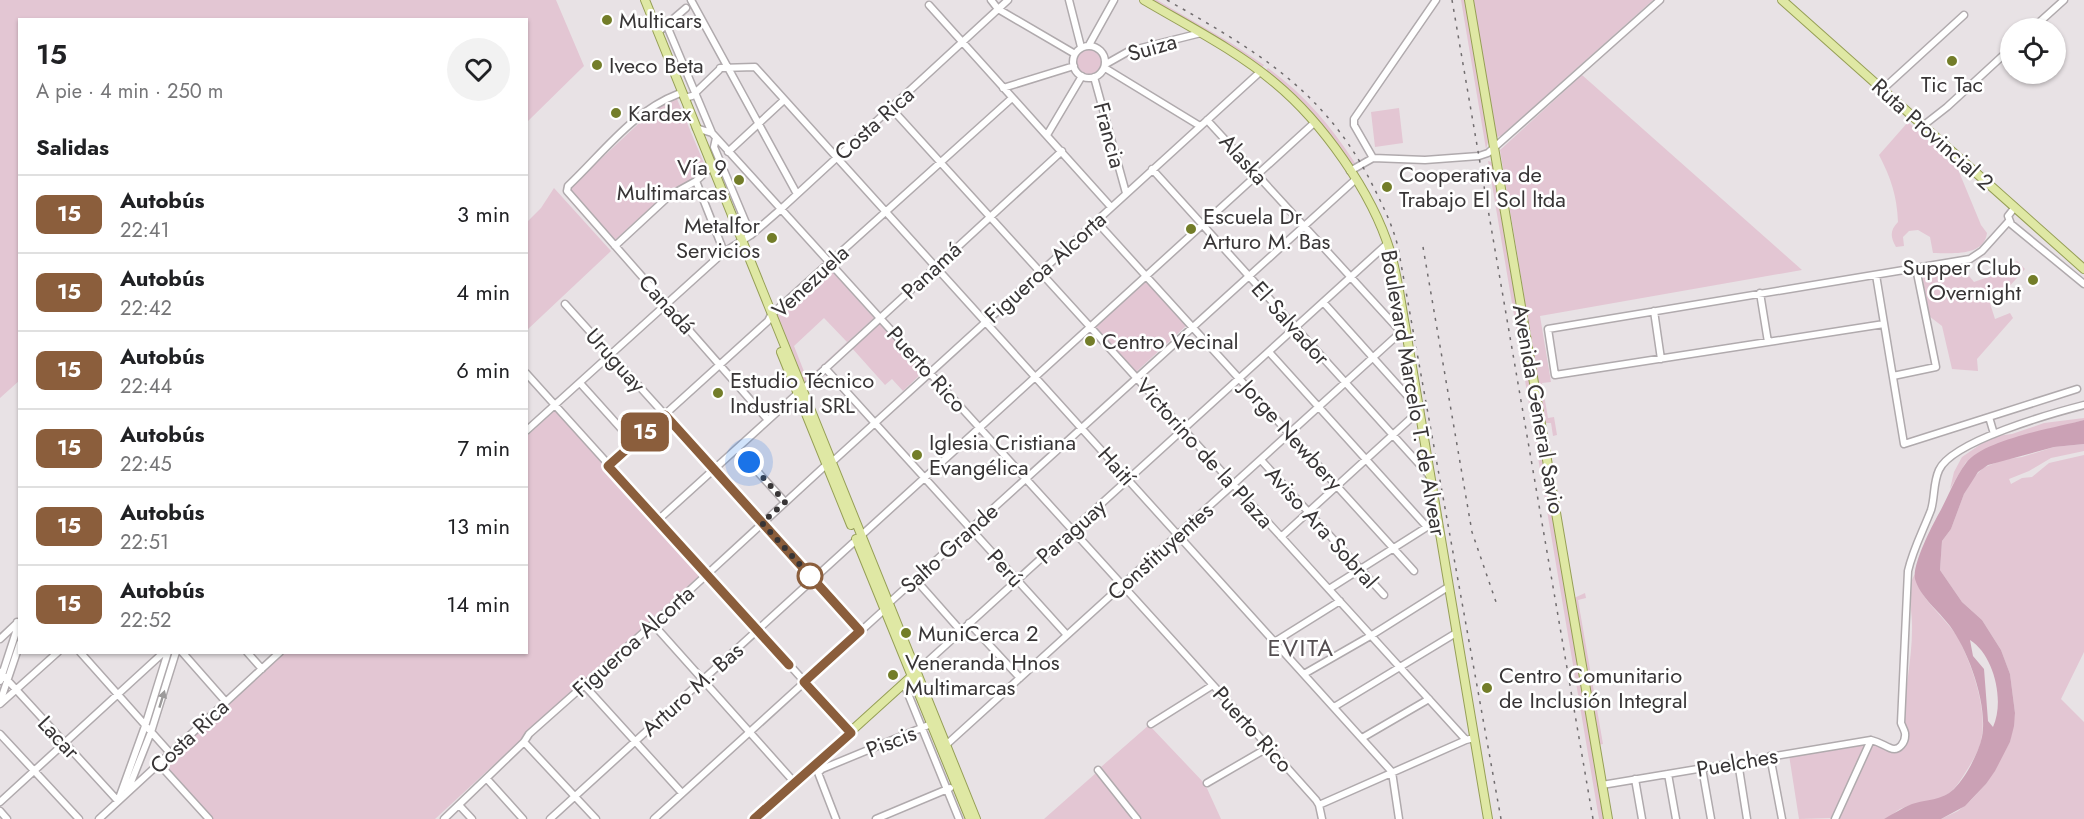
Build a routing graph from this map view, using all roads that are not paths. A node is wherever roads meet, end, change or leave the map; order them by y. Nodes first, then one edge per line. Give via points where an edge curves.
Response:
1 (640, 0) edge
2 (645, 0) edge
3 (691, 0) edge
4 (991, 0) edge
5 (1008, 0) edge
6 (1069, 0) edge
7 (1114, 0) edge
8 (1144, 0) edge
9 (1436, 0) edge
10 (1469, 0) edge
11 (1660, 0) edge
12 (1782, 0) edge
13 (2064, 0) edge
14 (929, 5) dead end
15 (686, 8) dead end
16 (999, 9) junction
17 (1964, 15) dead end
18 (2044, 18) edge
19 (667, 26) junction
20 (657, 32) junction
21 (1201, 33) junction
22 (962, 42) junction
23 (1089, 45) junction
24 (1082, 47) junction
25 (1075, 54) junction
26 (2000, 59) edge
27 (1074, 66) junction
28 (1105, 66) junction
29 (729, 69) junction
30 (1260, 72) junction
31 (1082, 76) junction
32 (1095, 77) junction
33 (1003, 88) junction
34 (1883, 89) junction
35 (695, 93) junction
36 (681, 96) junction
37 (1012, 98) junction
38 (784, 100) junction
39 (891, 108) junction
40 (1207, 120) junction
41 (759, 123) junction
42 (1314, 123) junction
43 (1924, 125) junction
44 (1200, 126) junction
45 (696, 128) junction
46 (1047, 135) junction
47 (714, 136) junction
48 (714, 147) junction
49 (1495, 148) junction
50 (1062, 151) junction
51 (706, 152) junction
52 (728, 152) junction
53 (836, 158) junction
54 (1373, 158) junction
55 (940, 161) junction
56 (1152, 169) junction
57 (708, 170) junction
58 (1350, 171) junction
59 (1257, 174) junction
60 (1356, 179) junction
61 (696, 181) junction
62 (1126, 193) junction
63 (797, 194) junction
64 (1111, 207) junction
65 (2015, 207) junction
66 (781, 209) junction
67 (885, 212) junction
68 (990, 216) junction
69 (2009, 220) junction
70 (1096, 221) junction
71 (1202, 224) junction
72 (1304, 226) junction
73 (751, 234) junction
74 (737, 244) junction
75 (1388, 244) junction
76 (615, 246) junction
77 (724, 252) junction
78 (830, 262) junction
79 (935, 266) junction
80 (1916, 268) junction
81 (2084, 269) edge
82 (1041, 271) junction
83 (1876, 275) junction
84 (1146, 276) junction
85 (1249, 276) junction
86 (1351, 277) junction
87 (2084, 284) edge
88 (1760, 293) junction
89 (1323, 302) junction
90 (565, 304) dead end
91 (668, 304) junction
92 (1654, 311) junction
93 (880, 317) junction
94 (769, 318) junction
95 (985, 321) junction
96 (1884, 324) junction
97 (1090, 327) junction
98 (1193, 327) junction
99 (1295, 328) junction
100 (1404, 332) junction
101 (1768, 342) junction
102 (1269, 351) junction
103 (611, 356) junction
104 (1373, 358) junction
105 (1661, 359) junction
106 (720, 364) junction
107 (825, 368) junction
108 (929, 372) junction
109 (528, 375) edge
110 (1893, 376) junction
111 (1035, 377) junction
112 (1137, 378) junction
113 (1240, 378) junction
114 (580, 383) junction
115 (1345, 383) junction
116 (2077, 389) dead end
117 (799, 392) junction
118 (2084, 405) edge
119 (555, 406) junction
120 (1318, 408) junction
121 (1420, 410) junction
122 (665, 415) junction
123 (1989, 417) junction
124 (768, 420) junction
125 (874, 422) junction
126 (979, 427) junction
127 (1082, 428) junction
128 (528, 429) edge
129 (1184, 429) junction
130 (1290, 433) junction
131 (1994, 434) junction
132 (1392, 435) junction
133 (634, 443) junction
134 (737, 448) junction
135 (1261, 460) junction
136 (1365, 460) junction
137 (828, 464) junction
138 (608, 466) junction
139 (714, 469) junction
140 (1430, 476) junction
141 (924, 477) junction
142 (1026, 478) junction
143 (1128, 479) junction
144 (1234, 484) junction
145 (1337, 486) junction
146 (785, 502) junction
147 (1308, 512) junction
148 (658, 520) junction
149 (1438, 520) junction
150 (762, 523) junction
151 (1427, 527) junction
152 (970, 529) junction
153 (1073, 530) junction
154 (1179, 534) junction
155 (859, 537) junction
156 (1281, 537) junction
157 (1393, 548) junction
158 (1360, 568) junction
159 (1414, 571) dead end
160 (706, 574) junction
161 (813, 579) junction
162 (915, 579) junction
163 (1017, 580) junction
164 (1123, 585) junction
165 (1448, 587) junction
166 (1329, 589) junction
167 (1384, 596) dead end
168 (1340, 601) junction
169 (887, 606) junction
170 (18, 622) edge
171 (969, 623) junction
172 (18, 624) edge
173 (653, 624) junction
174 (758, 631) junction
175 (860, 631) junction
176 (961, 631) junction
177 (1456, 633) junction
178 (1372, 635) junction
179 (1067, 636) junction
180 (0, 639) edge
181 (1276, 641) junction
182 (18, 647) edge
183 (56, 654) edge
184 (82, 654) edge
185 (164, 654) edge
186 (165, 654) edge
187 (175, 654) edge
188 (184, 654) edge
189 (249, 654) edge
190 (278, 654) edge
191 (1401, 667) junction
192 (262, 669) junction
193 (914, 674) junction
194 (1305, 674) junction
195 (2, 677) edge
196 (1020, 678) junction
197 (702, 679) junction
198 (804, 682) junction
199 (904, 684) junction
200 (584, 685) junction
201 (1214, 685) junction
202 (16, 690) junction
203 (118, 695) junction
204 (1429, 699) junction
205 (226, 702) junction
206 (0, 704) edge
207 (1334, 707) junction
208 (931, 724) junction
209 (1151, 724) dead end
210 (145, 726) junction
211 (922, 728) junction
212 (152, 732) junction
213 (749, 732) junction
214 (851, 733) junction
215 (0, 734) edge
216 (1362, 738) junction
217 (1470, 739) junction
218 (1871, 740) junction
219 (634, 741) junction
220 (524, 742) junction
221 (65, 743) junction
222 (946, 745) junction
223 (1269, 747) junction
224 (829, 752) junction
225 (170, 753) junction
226 (1770, 756) junction
227 (839, 762) junction
228 (1738, 762) junction
229 (159, 764) junction
230 (1702, 768) junction
231 (816, 769) junction
232 (1098, 770) dead end
233 (35, 772) junction
234 (1392, 772) junction
235 (1668, 774) junction
236 (487, 779) junction
237 (1635, 779) junction
238 (795, 783) junction
239 (1207, 783) dead end
240 (1602, 785) junction
241 (957, 786) junction
242 (947, 790) junction
243 (127, 793) junction
244 (682, 793) junction
245 (574, 796) junction
246 (118, 801) junction
247 (0, 802) edge
248 (459, 805) junction
249 (1319, 805) junction
250 (0, 811) edge
251 (7, 819) edge
252 (79, 819) edge
253 (99, 819) edge
254 (209, 819) edge
255 (444, 819) edge
256 (471, 819) edge
257 (523, 819) edge
258 (550, 819) edge
259 (596, 819) edge
260 (654, 819) edge
261 (754, 819) edge
262 (836, 819) edge
263 (876, 819) edge
264 (959, 819) edge
265 (970, 819) edge
266 (976, 819) edge
267 (1137, 819) edge
268 (1323, 819) edge
269 (1399, 819) edge
270 (1488, 819) edge
271 (1608, 819) edge
272 (1642, 819) edge
273 (1676, 819) edge
274 (1711, 819) edge
275 (1747, 819) edge
276 (1782, 819) edge
277 (1835, 819) edge

1 - 36 main road
2 - 20 main road
3 - 29 street
4 - 16 street
5 - 16 street, Costa Rica
6 - 24 street
7 - 23 street
8 - 21 main road, Boulevard Marcelo T. de Alvear
9 - 54 street via 1354,119
10 - 49 main road, Avenida General Savio
11 - 49 street
12 - 34 main road, Ruta Provincial 2
13 - 18 street
14 - 22 street
15 - 19 street
16 - 22 street, Costa Rica
16 - 25 street
17 - 34 street
19 - 20 street
19 - 35 street
20 - 36 main road
21 - 28 street, Suiza via 1129,51
21 - 30 main road, Boulevard Marcelo T. de Alvear
22 - 33 street
22 - 39 street, Costa Rica
23 - 24 street
23 - 28 street via 1102,51
24 - 25 street
25 - 27 street
26 - 43 street
27 - 31 street
27 - 33 street
28 - 32 street
28 - 44 street, Alaska
29 - 35 street via 720,69
29 - 38 street, Haití via 755,67
29 - 41 street
30 - 40 street, Figueroa Alcorta
30 - 42 main road, Boulevard Marcelo T. de Alvear via 1288,94
31 - 32 street
31 - 46 street
32 - 62 street, Francia
33 - 37 street
34 - 43 main road, Ruta Provincial 2
35 - 36 street
35 - 47 street
36 - 45 main road
36 - 57 main road
36 - 76 street, Canadá via 653,105 567,188 568,194
37 - 46 street
37 - 55 street, Venezuela
38 - 41 street
38 - 53 street, Haití
39 - 53 street, Costa Rica
39 - 55 street, Victorino de la Plaza
40 - 44 street, Figueroa Alcorta
40 - 59 street, Alaska
41 - 52 street
41 - 63 street
42 - 58 main road, Boulevard Marcelo T. de Alvear
42 - 59 street, Arturo M. Bas
43 - 65 main road, Ruta Provincial 2
44 - 56 street, Figueroa Alcorta
45 - 47 street
45 - 51 main road
46 - 50 street
47 - 48 street
47 - 52 street, Puerto Rico
48 - 51 street
48 - 73 street
49 - 54 street via 1473,157
49 - 240 main road, Avenida General Savio
50 - 64 street
50 - 68 street, Panamá
51 - 74 main road
52 - 66 street, Puerto Rico
53 - 63 street, Costa Rica
53 - 67 street, Haití
54 - 58 street
55 - 67 street, Venezuela
55 - 68 street, Victorino de la Plaza
56 - 62 street, Figueroa Alcorta
56 - 71 street, El Salvador
57 - 61 street
57 - 74 main road
58 - 60 main road, Boulevard Marcelo T. de Alvear
59 - 71 street, Arturo M. Bas
59 - 72 street, Alaska
60 - 72 street, Salto Grande
60 - 75 main road, Boulevard Marcelo T. de Alvear
61 - 76 street via 669,196
61 - 77 street
62 - 64 street, Figueroa Alcorta
63 - 66 street, Costa Rica
64 - 70 street, Figueroa Alcorta
65 - 69 street
65 - 81 main road, Ruta Provincial 2
66 - 73 street, Costa Rica
66 - 78 street, Puerto Rico
67 - 78 street, Venezuela
67 - 79 street, Haití
68 - 79 street, Panamá
68 - 82 street, Victorino de la Plaza
69 - 80 street via 1976,256
69 - 87 street
70 - 82 street, Figueroa Alcorta
70 - 84 street, Jorge Newbery
71 - 84 street, Arturo M. Bas
71 - 85 street, El Salvador
72 - 85 street, Salto Grande
72 - 86 street, Alaska
73 - 74 street, Costa Rica
74 - 77 street, Costa Rica
74 - 94 main road
75 - 86 street, Paraguay
75 - 100 main road, Boulevard Marcelo T. de Alvear
76 - 91 street, Canadá
77 - 91 street, Costa Rica
78 - 93 street, Puerto Rico
78 - 94 street, Venezuela
79 - 93 street, Panamá
79 - 95 street, Haití
80 - 83 street
80 - 110 street via 1935,367
82 - 95 street, Figueroa Alcorta
82 - 97 street, Victorino de la Plaza
83 - 88 street
83 - 96 street
84 - 97 street, Arturo M. Bas
84 - 98 street, Jorge Newbery
85 - 98 street, Salto Grande
85 - 99 street, El Salvador
86 - 89 street, Paraguay
86 - 100 street, Alaska
88 - 92 street
88 - 101 street
89 - 99 street, Paraguay
89 - 104 street
90 - 103 street, Uruguay
91 - 103 street, Costa Rica
91 - 106 street, Canadá
92 - 105 street
92 - 105 street via 1548,329 1556,375
93 - 107 street, Panamá
93 - 108 street, Puerto Rico
94 - 106 street, Venezuela
94 - 117 main road
95 - 108 street, Figueroa Alcorta
95 - 111 street, Haití
96 - 101 street
96 - 110 street
97 - 111 street, Arturo M. Bas
97 - 112 street, Victorino de la Plaza
98 - 112 street, Salto Grande
98 - 113 street, Jorge Newbery
99 - 102 street, Paraguay
99 - 115 street, El Salvador
100 - 104 street, Constituyentes
100 - 121 main road, Boulevard Marcelo T. de Alvear
101 - 105 street
102 - 113 street, Paraguay
102 - 120 street
103 - 114 street, Costa Rica
103 - 122 street, Uruguay
104 - 115 street, Constituyentes
104 - 121 street
106 - 122 street, Venezuela
106 - 124 street, Canadá
107 - 117 street, Panamá
107 - 125 street, Perú
108 - 125 street, Figueroa Alcorta
108 - 126 street, Puerto Rico
109 - 119 street
110 - 123 street via 1905,444
111 - 126 street, Arturo M. Bas
111 - 127 street, Haití
112 - 127 street, Salto Grande
112 - 129 street, Victorino de la Plaza
113 - 129 street, Paraguay
113 - 130 street, Jorge Newbery
114 - 119 street, Costa Rica
114 - 133 street
115 - 120 street, Constituyentes
115 - 132 street, El Salvador
116 - 123 street
117 - 124 street, Panamá
117 - 137 main road
118 - 131 street
119 - 128 street, Costa Rica
119 - 138 street
120 - 130 street, Constituyentes
120 - 136 street
121 - 132 street
121 - 140 main road, Boulevard Marcelo T. de Alvear
122 - 133 street, Venezuela
122 - 139 street, Uruguay
123 - 131 street
124 - 134 street, Panamá
125 - 137 street, Figueroa Alcorta
125 - 141 street, Perú
126 - 141 street, Arturo M. Bas
126 - 142 street, Puerto Rico
127 - 142 street, Salto Grande
127 - 143 street, Haití
129 - 143 street, Paraguay
129 - 144 street, Victorino de la Plaza
130 - 135 street, Constituyentes
130 - 145 street, Jorge Newbery
131 - 218 street via 1958,451 1939,470 1931,508 1908,571 1901,723 1904,741 1893,749
132 - 136 street
132 - 140 street, El Salvador
133 - 138 street, Venezuela
134 - 139 street, Panamá
134 - 146 street
135 - 144 street, Constituyentes
135 - 147 street, Aviso Ara Sobral
136 - 145 street
136 - 151 street
137 - 146 street, Figueroa Alcorta
137 - 155 main road
138 - 148 street
139 - 148 street, Panamá
139 - 150 street, Uruguay
140 - 149 main road, Boulevard Marcelo T. de Alvear
141 - 152 street, Perú
141 - 155 street, Arturo M. Bas
142 - 152 street, Salto Grande
142 - 153 street, Puerto Rico
143 - 153 street, Paraguay
143 - 154 street, Haití
144 - 154 street, Constituyentes
144 - 156 street, Victorino de la Plaza
145 - 147 street
145 - 157 street, Jorge Newbery
146 - 150 street, Figueroa Alcorta
147 - 156 street
147 - 158 street, Aviso Ara Sobral
148 - 160 street
149 - 151 street
149 - 165 main road, Boulevard Marcelo T. de Alvear
150 - 160 street, Figueroa Alcorta
150 - 161 street, Uruguay
151 - 157 street
152 - 162 street, Salto Grande
152 - 163 street, Perú
153 - 163 street, Paraguay
153 - 164 street, Puerto Rico
154 - 164 street, Constituyentes
154 - 181 street, Haití
155 - 161 street, Arturo M. Bas
155 - 169 main road
156 - 166 street, Victorino de la Plaza
157 - 158 street
157 - 159 street, Jorge Newbery
158 - 166 street
158 - 167 street, Aviso Ara Sobral
160 - 173 street, Figueroa Alcorta
160 - 174 street
161 - 174 street, Arturo M. Bas
161 - 175 street, Uruguay
162 - 169 street, Salto Grande
162 - 176 street
163 - 171 street, Paraguay
163 - 179 street, Perú
164 - 179 street, Constituyentes
164 - 201 street, Puerto Rico
165 - 177 main road, Boulevard Marcelo T. de Alvear
165 - 178 street
166 - 168 street, Victorino de la Plaza
168 - 178 street, Victorino de la Plaza
168 - 181 street
169 - 175 street, Salto Grande
169 - 193 main road
170 - 180 street
171 - 176 street, Paraguay
171 - 196 street
172 - 195 street
173 - 197 street
173 - 200 street, Figueroa Alcorta
174 - 197 street, Arturo M. Bas
174 - 198 street
175 - 198 street, Salto Grande
176 - 193 street, Paraguay
177 - 191 street
177 - 217 main road, Boulevard Marcelo T. de Alvear
178 - 191 street, Victorino de la Plaza
178 - 194 street
179 - 196 street, Constituyentes
181 - 194 street, Haití
182 - 195 street
183 - 202 street
184 - 203 street
185 - 203 street
186 - 210 street
212 -> 187 street
188 - 205 street
189 - 192 street
190 - 192 street, Costa Rica
191 - 204 street, Victorino de la Plaza
191 - 207 street
192 - 205 street, Costa Rica
193 - 199 main road, Paraguay
193 - 208 main road
193 - 222 main road
194 - 207 street, Haití
195 - 202 street, Lacar
195 - 206 street
196 - 222 street, Constituyentes
197 - 213 street
197 - 219 street, Arturo M. Bas
198 - 213 street, Salto Grande
198 - 214 street
199 - 211 street
199 - 214 main road, Paraguay
200 - 219 street
200 - 220 street, Figueroa Alcorta
201 - 209 street
201 - 223 street, Puerto Rico
202 - 206 street
202 - 221 street, Lacar
203 - 210 street
203 - 221 street
204 - 216 street
204 - 217 street, Victorino de la Plaza
205 - 225 street, Costa Rica
207 - 216 street, Haití
208 - 211 street, Piscis
208 - 241 main road
210 - 212 street
210 - 246 street
211 - 227 street, Piscis
211 - 242 street
212 - 225 street
212 - 243 street
213 - 238 street
213 - 244 street, Salto Grande
214 - 224 main road, Paraguay
215 - 233 street
216 - 234 street, Haití
217 - 234 street
217 - 270 main road, Boulevard Marcelo T. de Alvear
218 - 226 street, Puelches
218 - 277 street
219 - 244 street
219 - 245 street, Arturo M. Bas
220 - 236 street, Figueroa Alcorta
220 - 245 street
221 - 233 street
221 - 246 street, Lacar
222 - 266 main road
223 - 239 street
223 - 249 street, Puerto Rico
224 - 227 street
224 - 231 main road, Paraguay
225 - 229 street, Costa Rica
226 - 228 street, Puelches
226 - 276 street
227 - 231 street, Piscis
228 - 230 street, Puelches
228 - 275 street
229 - 243 street, Costa Rica
229 - 254 street
230 - 235 street, Puelches
230 - 274 street
231 - 238 main road, Paraguay
231 - 262 street
232 - 267 street
233 - 247 street
233 - 252 street
234 - 249 street
234 - 269 street
235 - 237 street, Puelches
235 - 273 street
236 - 248 street, Figueroa Alcorta
236 - 257 street
237 - 240 street, Puelches
237 - 272 street
238 - 261 main road, Paraguay
240 - 271 main road, Avenida General Savio
241 - 242 street
241 - 265 main road
242 - 263 street
242 - 264 street
243 - 246 street, Costa Rica
244 - 260 street, Salto Grande
245 - 258 street, Arturo M. Bas
245 - 259 street
246 - 253 street, Costa Rica
248 - 255 street, Figueroa Alcorta
248 - 256 street
249 - 268 street
250 - 251 street

